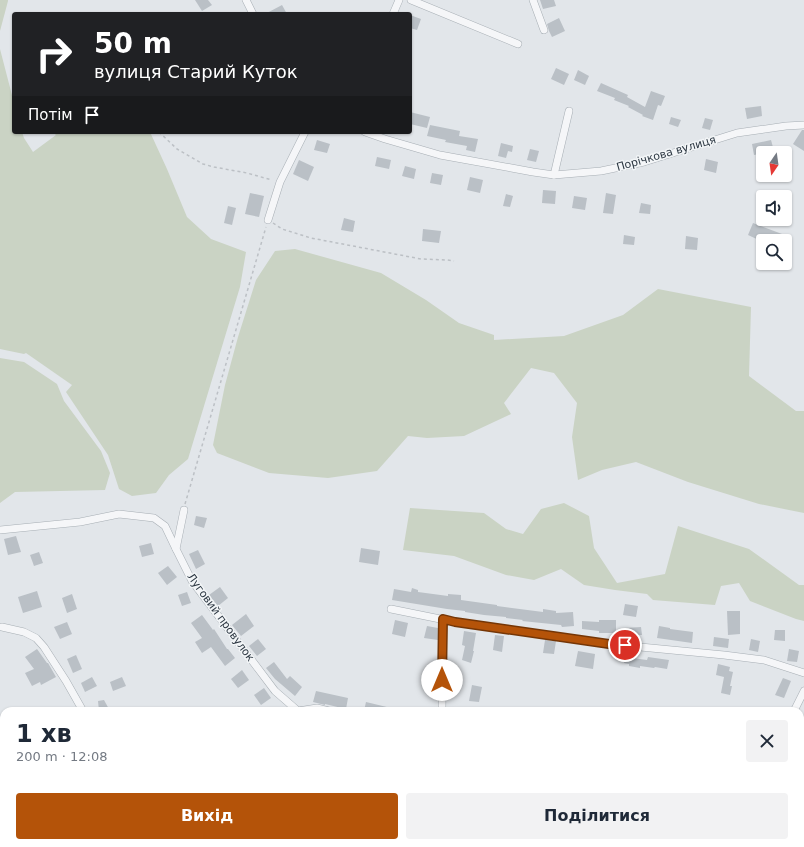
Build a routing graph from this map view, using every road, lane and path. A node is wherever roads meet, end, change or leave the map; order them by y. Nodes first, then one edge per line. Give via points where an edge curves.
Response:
1 (246, 0) edge
2 (399, 0) edge
3 (411, 0) edge
4 (533, 0) edge
5 (252, 12) edge
6 (394, 12) edge
7 (544, 30) dead end
8 (518, 44) dead end
9 (569, 111) dead end
10 (804, 125) edge
11 (161, 134) edge
12 (304, 134) edge
13 (371, 134) edge
14 (554, 175) junction
15 (280, 182) junction
16 (268, 220) junction
17 (454, 261) dead end
18 (184, 510) joint
19 (0, 530) edge
20 (176, 549) junction
21 (391, 609) dead end
22 (443, 619) junction
23 (2, 627) dead end
24 (804, 673) edge
25 (804, 691) edge
26 (81, 707) edge
27 (293, 707) edge
28 (442, 707) edge
29 (796, 707) edge

1 - 5 street
2 - 6 street
3 - 8 street
4 - 7 street
9 - 14 street
10 - 14 street, Порічкова вулиця via 737,133 644,162 601,171
11 - 15 path via 177,148 203,164
12 - 15 street
13 - 14 street, Порічкова вулиця via 440,155
15 - 16 street
16 - 17 path via 282,229 311,238 421,259
16 - 18 path
18 - 20 street
19 - 20 street, Луговий провулок via 80,522 119,514 154,518 165,526
20 - 27 street, Луговий провулок via 192,581 275,692
21 - 22 street
22 - 24 street via 609,644 724,654 764,660
22 - 28 street
23 - 26 street via 24,632 36,638
25 - 29 street

